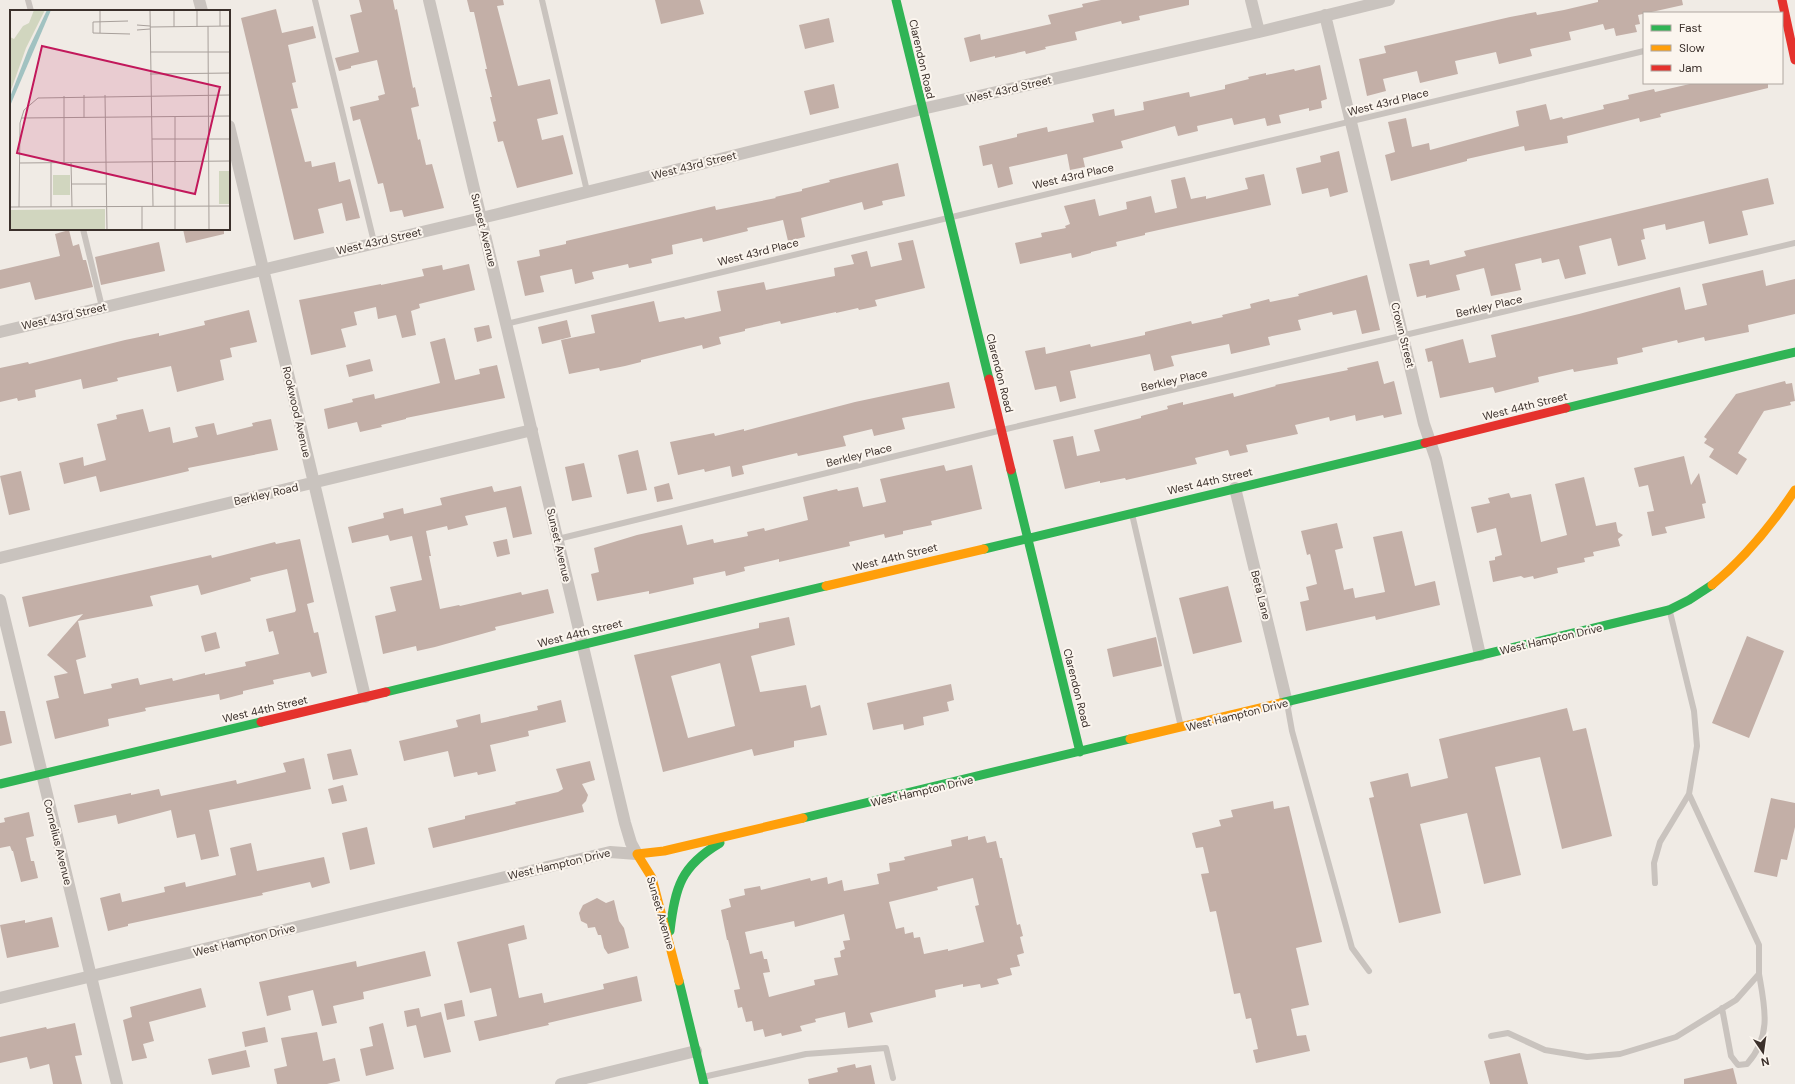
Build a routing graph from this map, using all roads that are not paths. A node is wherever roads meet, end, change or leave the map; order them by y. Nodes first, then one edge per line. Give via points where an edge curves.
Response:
1 (28, 0) edge
2 (199, 0) edge
3 (315, 0) edge
4 (429, 0) edge
5 (542, 0) edge
6 (896, 0) edge
7 (1251, 0) edge
8 (1388, 0) edge
9 (1782, 0) edge
10 (31, 10) edge
11 (202, 10) edge
12 (1325, 15) junction
13 (1784, 17) edge
14 (1259, 32) junction
15 (1643, 51) edge
16 (1795, 60) edge
17 (922, 109) junction
18 (1350, 122) junction
19 (230, 130) edge
20 (588, 191) junction
21 (949, 215) junction
22 (481, 217) junction
23 (83, 230) edge
24 (374, 242) junction
25 (1795, 243) edge
26 (263, 269) junction
27 (102, 307) junction
28 (506, 324) junction
29 (0, 332) edge
30 (1403, 336) junction
31 (1795, 352) edge
32 (532, 430) junction
33 (1002, 430) junction
34 (1430, 442) junction
35 (314, 483) junction
36 (1235, 488) junction
37 (1795, 490) edge
38 (1132, 512) junction
39 (1027, 537) junction
40 (558, 539) junction
41 (0, 558) edge
42 (0, 600) edge
43 (1670, 610) junction
44 (583, 644) junction
45 (1480, 655) junction
46 (365, 697) junction
47 (1287, 703) junction
48 (1182, 728) junction
49 (1080, 752) junction
50 (42, 774) junction
51 (0, 784) edge
52 (1689, 794) junction
53 (734, 835) junction
54 (637, 854) junction
55 (1655, 883) dead end
56 (669, 941) junction
57 (1369, 970) dead end
58 (1759, 974) junction
59 (91, 976) junction
60 (0, 998) edge
61 (1722, 1008) junction
62 (1491, 1036) dead end
63 (696, 1050) junction
64 (893, 1078) dead end
65 (703, 1080) edge
66 (117, 1084) edge
67 (561, 1084) edge

1 - 10 lane
2 - 11 street
3 - 24 lane
4 - 22 street, Sunset Avenue
5 - 20 lane
6 - 17 street, Clarendon Road
7 - 14 street
8 - 12 street, West 43rd Street
9 - 13 street
12 - 14 street, West 43rd Street
12 - 18 street, Crown Street
13 - 16 street
14 - 17 street, West 43rd Street
15 - 18 lane, West 43rd Place
17 - 20 street, West 43rd Street
17 - 21 street, Clarendon Road
18 - 21 lane, West 43rd Place
18 - 30 street, Crown Street
19 - 26 street, Rookwood Avenue
20 - 22 street, West 43rd Street
21 - 28 lane, West 43rd Place
21 - 33 street, Clarendon Road
22 - 24 street, West 43rd Street
22 - 28 street, Sunset Avenue
23 - 27 lane
24 - 26 street, West 43rd Street
25 - 30 lane, Berkley Place
26 - 27 street, West 43rd Street
26 - 35 street, Rookwood Avenue
27 - 29 street, West 43rd Street
28 - 32 street, Sunset Avenue
30 - 33 lane, Berkley Place
30 - 34 street, Crown Street
31 - 34 street, West 44th Street
32 - 35 street, Berkley Road
32 - 40 street, Sunset Avenue
33 - 39 street, Clarendon Road
33 - 40 lane, Berkley Place
34 - 36 street, West 44th Street
34 - 45 street, Crown Street
35 - 41 street, Berkley Road
35 - 46 street, Rookwood Avenue
36 - 38 street, West 44th Street
36 - 47 street, Beta Lane
37 - 43 street, West Hampton Drive via 1748,554 1722,579 1698,596
38 - 39 street, West 44th Street
38 - 48 lane
39 - 44 street, West 44th Street
39 - 49 street, Clarendon Road
40 - 44 street, Sunset Avenue
42 - 50 street, Cornelius Avenue
43 - 45 street, West Hampton Drive
43 - 52 lane via 1694,711 1697,746
44 - 46 street, West 44th Street
44 - 54 street, Sunset Avenue via 624,823
45 - 47 street, West Hampton Drive
46 - 50 street, West 44th Street
47 - 48 street, West Hampton Drive
47 - 57 lane via 1292,731 1352,948
48 - 49 street, West Hampton Drive
49 - 53 street, West Hampton Drive
50 - 51 street, West 44th Street
50 - 59 street, Cornelius Avenue
52 - 55 lane via 1660,842 1654,863
52 - 58 lane via 1759,945
53 - 54 street, West Hampton Drive via 664,851
53 - 56 street via 705,852 689,865 683,874 673,900
54 - 56 street, Sunset Avenue via 649,872
54 - 59 street, West Hampton Drive via 610,852
56 - 63 street, Sunset Avenue
58 - 61 lane via 1736,1000
58 - 61 lane via 1765,1012 1763,1040 1747,1064 1738,1065 1731,1056
59 - 60 street, West Hampton Drive
59 - 66 street, Cornelius Avenue
61 - 62 lane via 1676,1037 1620,1054 1588,1058 1545,1050 1508,1034
63 - 65 street, Sunset Avenue
63 - 67 street
64 - 65 lane via 886,1048 806,1054

